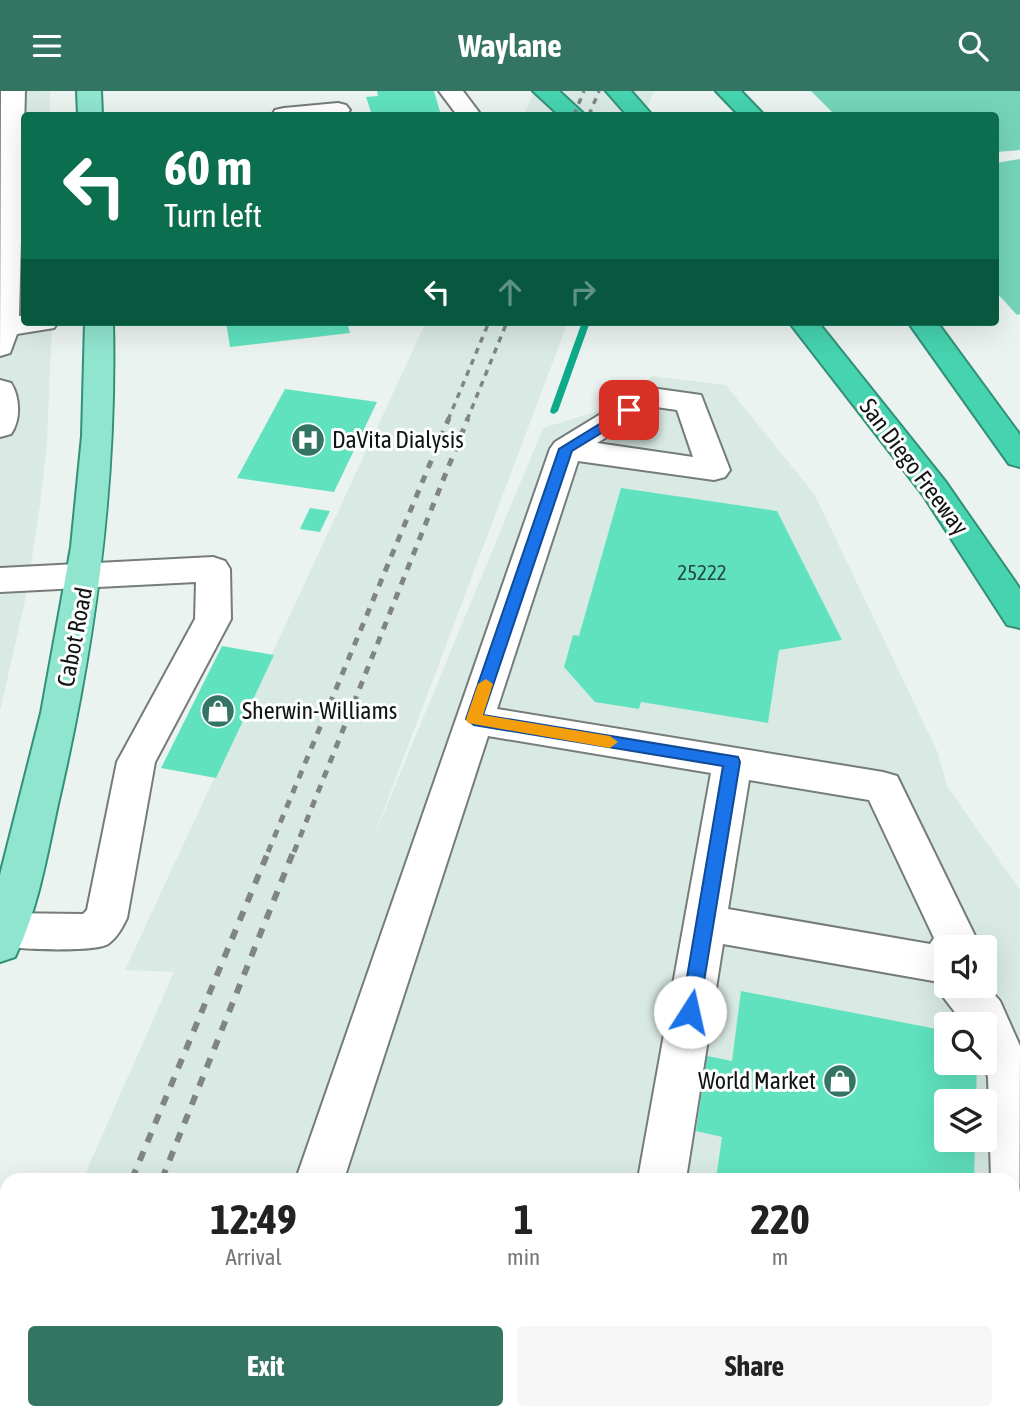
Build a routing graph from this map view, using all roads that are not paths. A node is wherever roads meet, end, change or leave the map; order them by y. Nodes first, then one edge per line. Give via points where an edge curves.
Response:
1 (13, 91) edge
2 (89, 91) edge
3 (451, 91) edge
4 (545, 91) edge
5 (618, 91) edge
6 (727, 91) edge
7 (338, 110) dead end
8 (90, 112) edge
9 (316, 112) edge
10 (467, 112) edge
11 (570, 112) edge
12 (637, 112) edge
13 (749, 112) edge
14 (18, 124) edge
15 (16, 191) edge
16 (33, 326) edge
17 (99, 326) edge
18 (806, 326) edge
19 (925, 326) edge
20 (2, 337) edge
21 (0, 389) edge
22 (0, 428) edge
23 (566, 449) dead end
24 (1020, 457) edge
25 (86, 575) junction
26 (0, 580) edge
27 (1020, 616) edge
28 (474, 719) junction
29 (732, 762) junction
30 (705, 923) junction
31 (954, 935) edge
32 (3, 936) edge
33 (934, 961) edge
34 (972, 998) edge
35 (322, 1173) edge
36 (663, 1173) edge
37 (1015, 1173) edge

1 - 14 lane
2 - 8 main road
3 - 10 lane
4 - 11 highway
5 - 12 highway
6 - 13 highway
7 - 9 lane
14 - 15 lane
15 - 20 lane
16 - 20 lane
17 - 25 main road, Cabot Road via 98,463
18 - 27 highway, San Diego Freeway via 934,488
19 - 24 highway
21 - 22 lane
23 - 28 lane
25 - 26 lane
25 - 32 main road, Cabot Road via 69,676
25 - 32 lane via 213,569 213,619 136,762 106,918 92,932
28 - 29 lane
28 - 35 lane
29 - 30 lane
29 - 31 lane via 883,787
30 - 33 lane
30 - 36 lane
34 - 37 lane via 1011,1077

